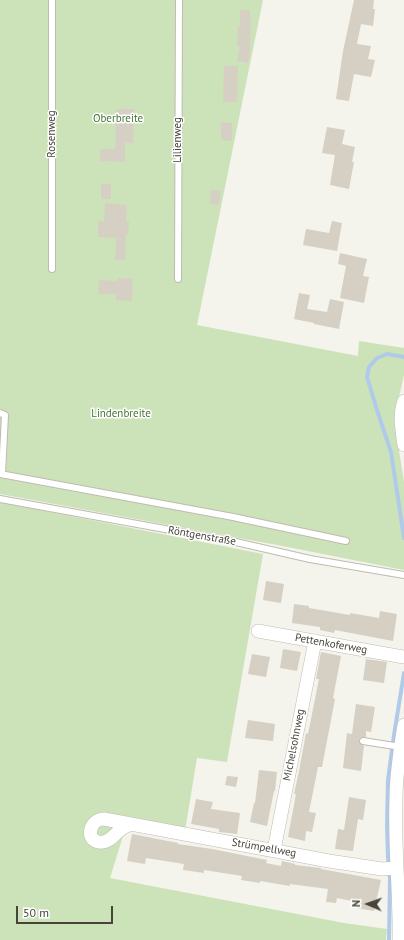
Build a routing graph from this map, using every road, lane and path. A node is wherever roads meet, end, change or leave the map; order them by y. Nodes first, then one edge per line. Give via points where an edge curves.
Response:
1 (52, 0) edge
2 (179, 0) edge
3 (52, 269) dead end
4 (178, 279) dead end
5 (404, 401) edge
6 (0, 414) edge
7 (404, 445) edge
8 (1, 474) edge
9 (0, 499) edge
10 (346, 541) dead end
11 (403, 574) edge
12 (258, 631) dead end
13 (315, 641) junction
14 (404, 657) edge
15 (404, 725) edge
16 (363, 741) dead end
17 (398, 747) junction
18 (131, 824) dead end
19 (274, 850) junction
20 (397, 868) junction
21 (399, 940) edge

1 - 3 lane, Rosenweg
2 - 4 lane, Lilienweg
5 - 7 street via 401,409
6 - 8 lane via 5,415
8 - 10 lane via 233,517
9 - 11 lane, Röntgenstraße via 236,542 310,559
12 - 13 street, Pettenkoferweg
13 - 14 street, Pettenkoferweg
13 - 19 street, Michelsohnweg
15 - 17 street
16 - 17 lane
17 - 20 street
18 - 19 street, Strümpellweg
19 - 20 street, Strümpellweg via 382,869
20 - 21 street

